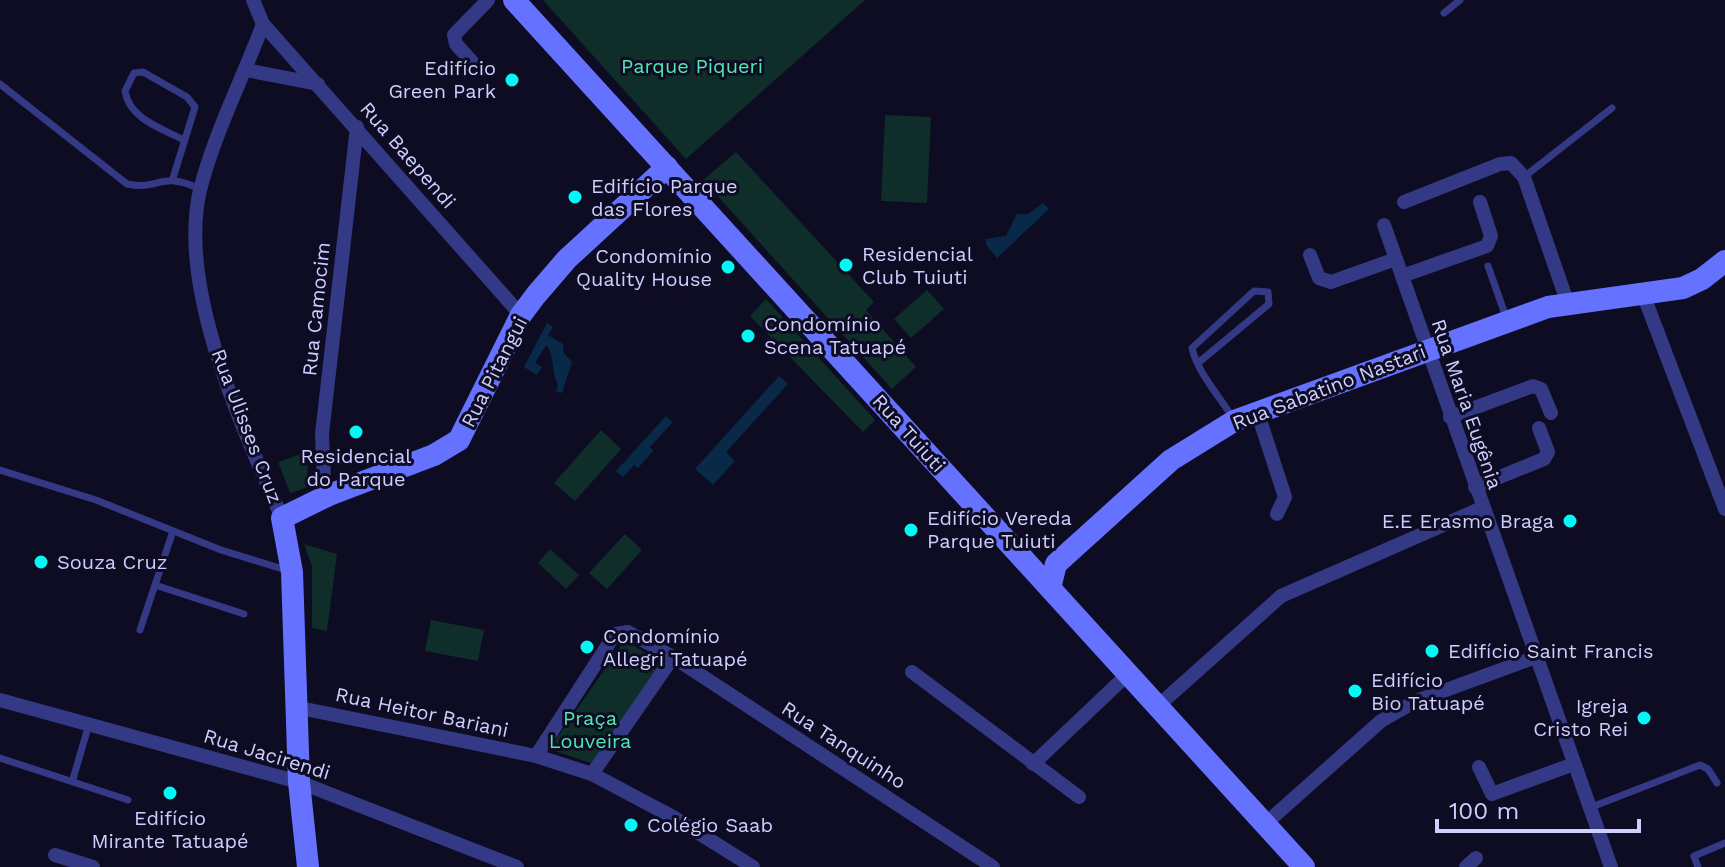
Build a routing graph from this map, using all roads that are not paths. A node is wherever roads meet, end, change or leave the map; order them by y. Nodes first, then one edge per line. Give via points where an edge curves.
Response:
1 (253, 0) edge
2 (488, 0) edge
3 (514, 0) edge
4 (1460, 0) edge
5 (1444, 13) dead end
6 (263, 24) junction
7 (472, 62) dead end
8 (246, 70) junction
9 (0, 84) edge
10 (318, 84) junction
11 (1612, 108) dead end
12 (357, 127) junction
13 (182, 139) junction
14 (667, 167) junction
15 (1524, 177) junction
16 (173, 178) junction
17 (200, 189) junction
18 (1404, 202) dead end
19 (1480, 202) dead end
20 (1384, 225) dead end
21 (1310, 255) dead end
22 (1396, 259) junction
23 (1725, 261) edge
24 (1488, 266) dead end
25 (1402, 276) junction
26 (1643, 294) junction
27 (1568, 304) junction
28 (521, 315) junction
29 (1507, 322) junction
30 (1428, 349) junction
31 (1198, 363) junction
32 (1257, 411) junction
33 (1551, 413) dead end
34 (1450, 417) junction
35 (1234, 421) junction
36 (1539, 428) dead end
37 (0, 470) edge
38 (1475, 487) junction
39 (329, 495) junction
40 (1482, 508) junction
41 (1725, 509) edge
42 (1277, 514) dead end
43 (275, 518) junction
44 (173, 531) junction
45 (1029, 564) junction
46 (1056, 564) junction
47 (292, 572) junction
48 (155, 585) junction
49 (1050, 588) junction
50 (244, 614) dead end
51 (140, 630) dead end
52 (673, 657) junction
53 (1536, 657) junction
54 (912, 672) dead end
55 (1129, 673) junction
56 (0, 700) edge
57 (1158, 706) junction
58 (295, 707) junction
59 (89, 724) junction
60 (536, 756) junction
61 (0, 758) edge
62 (1033, 764) junction
63 (1574, 764) junction
64 (1479, 767) dead end
65 (592, 774) junction
66 (73, 779) junction
67 (299, 782) junction
68 (1717, 783) dead end
69 (1079, 797) dead end
70 (128, 800) dead end
71 (1589, 808) junction
72 (1264, 825) junction
73 (1725, 843) edge
74 (55, 855) dead end
75 (93, 867) edge
76 (308, 867) edge
77 (517, 867) edge
78 (753, 867) edge
79 (993, 867) edge
80 (1304, 867) edge
81 (1611, 867) edge
82 (1698, 867) edge

1 - 6 street
2 - 7 street via 454,35
3 - 14 street, Rua Tuiuti
4 - 5 lane
6 - 8 street, Rua Ulisses Cruz
6 - 10 street, Rua Baependi
8 - 10 street
8 - 17 street, Rua Ulisses Cruz
9 - 16 lane via 127,184
10 - 12 street, Rua Baependi
11 - 15 lane
12 - 28 street, Rua Baependi
12 - 39 street, Rua Camocim via 322,434
13 - 13 lane via 194,113 192,101 143,72 134,73 125,91 130,106
13 - 16 lane
14 - 28 street, Rua Pitangui via 567,259
14 - 45 street, Rua Tuiuti
15 - 18 street via 1511,163 1500,164
15 - 27 street
16 - 17 lane
17 - 43 street, Rua Ulisses Cruz via 194,240 207,315
19 - 25 street via 1491,236 1487,246
20 - 22 street, Rua Maria Eugênia
21 - 22 street via 1319,278 1331,282
22 - 25 street, Rua Maria Eugênia
23 - 26 street, Rua Sabatino Nastari via 1683,288
24 - 29 lane
25 - 30 street, Rua Maria Eugênia
26 - 27 street, Rua Sabatino Nastari
26 - 41 street
27 - 29 street, Rua Sabatino Nastari
28 - 39 street, Rua Pitangui via 459,440 434,455
29 - 30 street, Rua Sabatino Nastari
30 - 32 street, Rua Sabatino Nastari
30 - 34 street, Rua Maria Eugênia
31 - 31 lane via 1192,348 1201,337 1254,291 1268,292 1269,304
31 - 35 lane
32 - 35 street, Rua Sabatino Nastari
32 - 42 street via 1285,497
33 - 34 street via 1541,389 1533,386
34 - 38 street, Rua Maria Eugênia
35 - 46 street, Rua Sabatino Nastari via 1171,460
36 - 38 street via 1548,452 1544,459
37 - 44 lane
38 - 40 street, Rua Maria Eugênia
39 - 43 street, Rua Pitangui
40 - 53 street, Rua Maria Eugênia
40 - 57 street via 1281,596
43 - 47 street, Rua Ulisses Cruz
44 - 47 lane
44 - 48 lane
45 - 46 street
45 - 49 street, Rua Tuiuti
46 - 49 street
47 - 58 street, Rua Ulisses Cruz
48 - 50 lane
48 - 51 lane
49 - 55 street, Rua Tuiuti
52 - 60 street via 628,632 615,634
52 - 65 street
52 - 79 street, Rua Tanquinho
53 - 63 street, Rua Maria Eugênia
53 - 72 street via 1416,701 1381,721
54 - 62 street
55 - 57 street, Rua Tuiuti
55 - 62 street
56 - 59 street, Rua Jacirendi
57 - 72 street, Rua Tuiuti
58 - 60 street, Rua Heitor Bariani
58 - 67 street, Rua Ulisses Cruz
59 - 66 lane
59 - 67 street, Rua Jacirendi
60 - 65 street, Rua Heitor Bariani
61 - 66 lane
62 - 69 street
63 - 64 street via 1492,794
63 - 71 street, Rua Maria Eugênia
65 - 78 street, Rua Heitor Bariani
66 - 70 lane
67 - 76 street, Rua Ulisses Cruz
67 - 77 street, Rua Jacirendi
68 - 71 lane via 1700,765
71 - 81 street, Rua Maria Eugênia
72 - 80 street, Rua Tuiuti
73 - 82 lane via 1694,856
74 - 75 street

